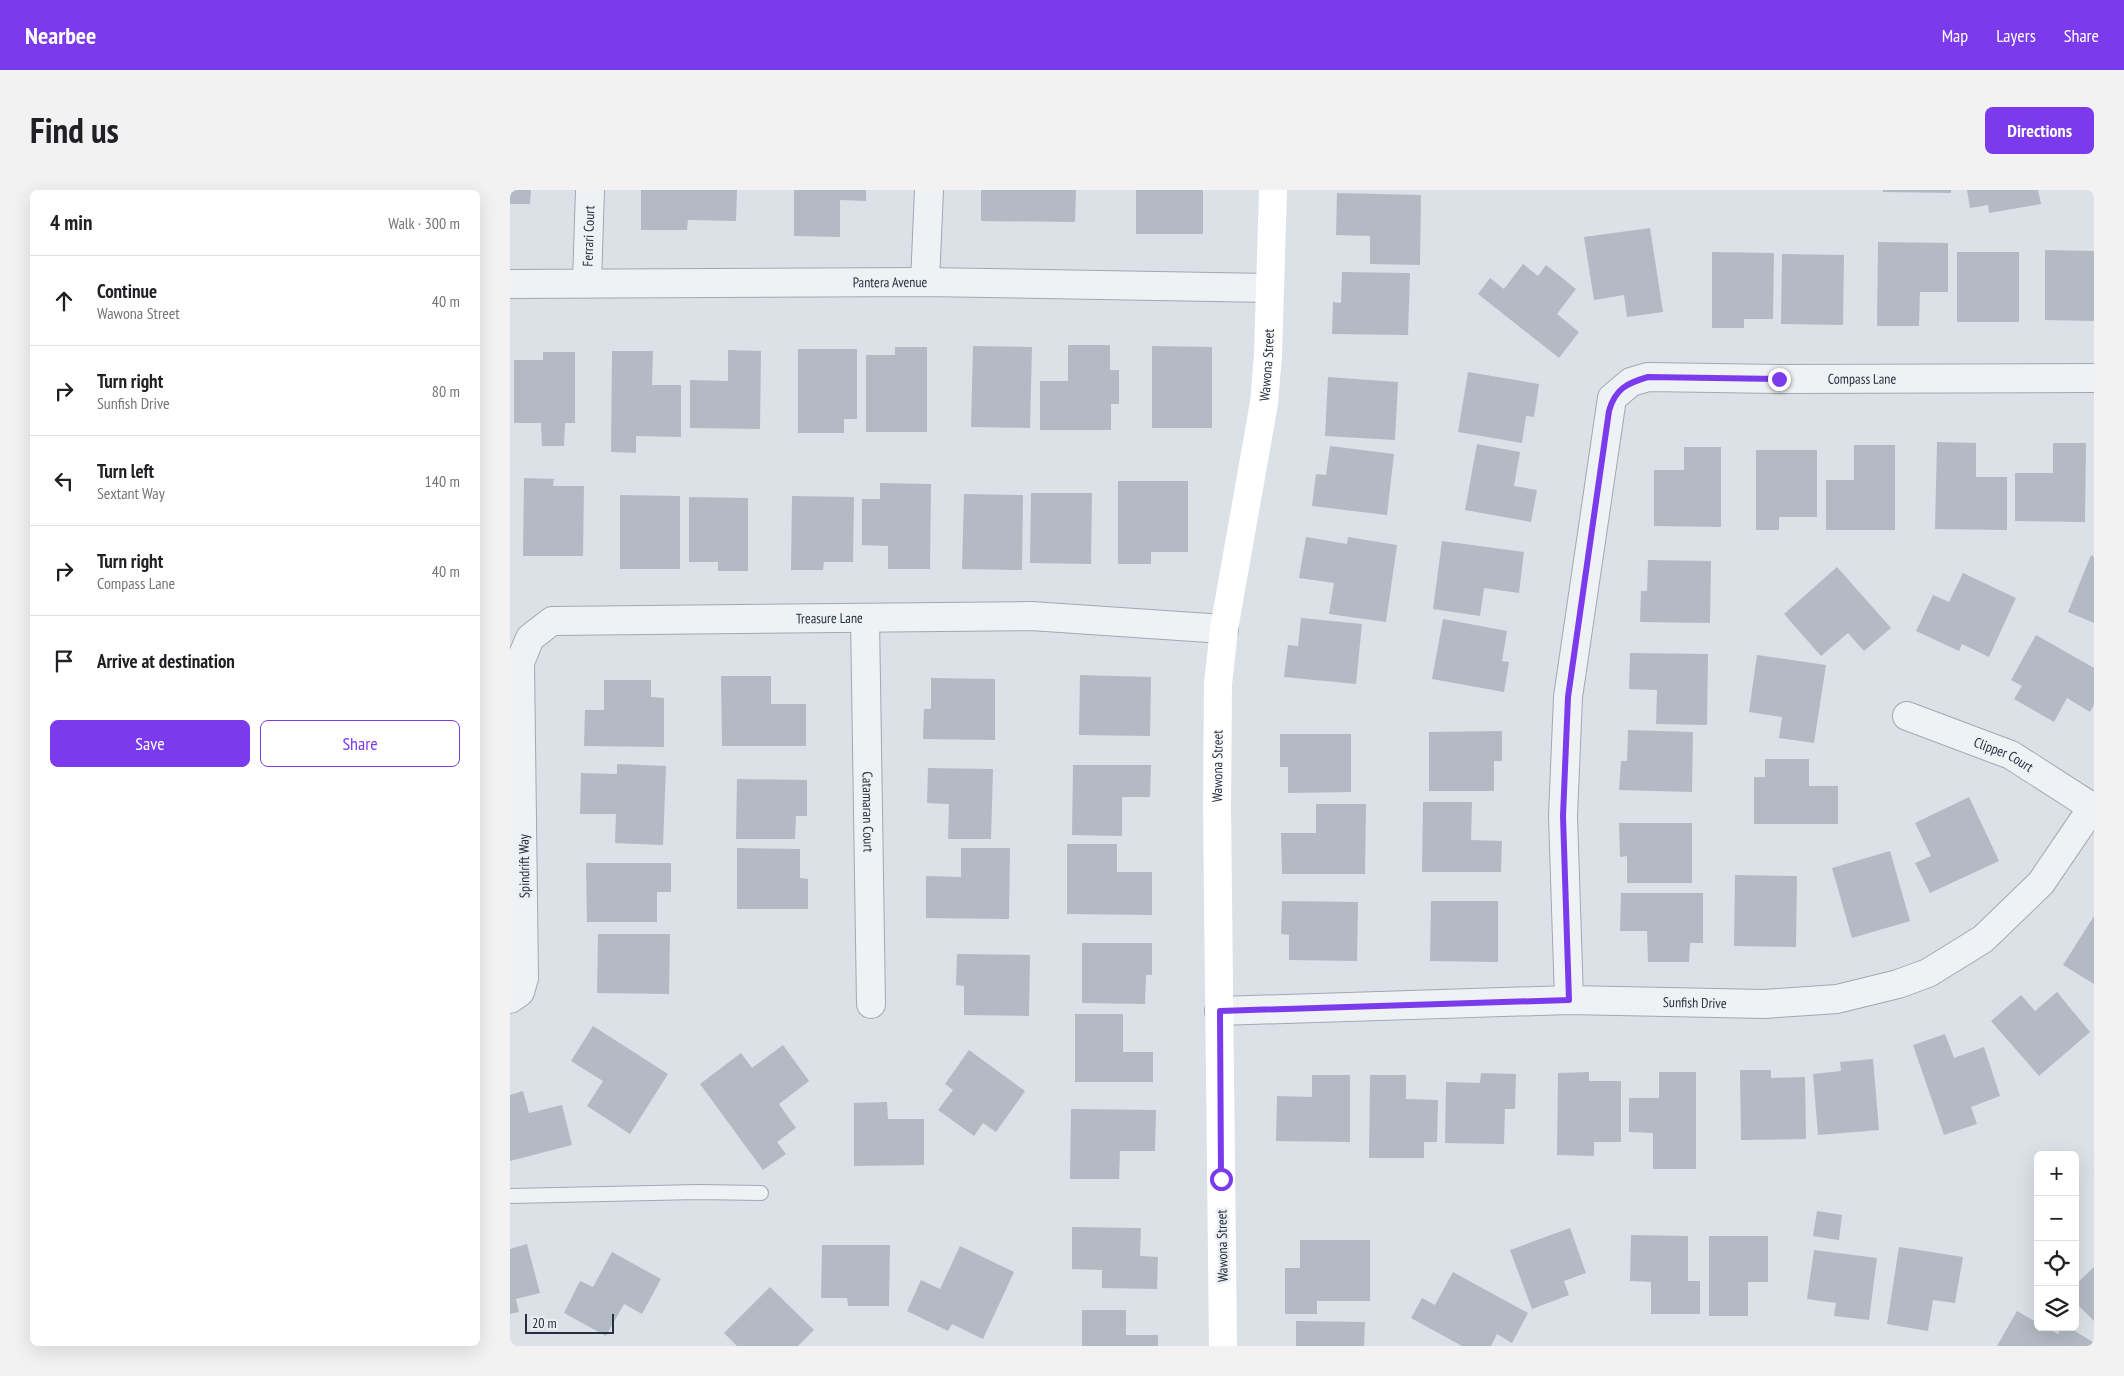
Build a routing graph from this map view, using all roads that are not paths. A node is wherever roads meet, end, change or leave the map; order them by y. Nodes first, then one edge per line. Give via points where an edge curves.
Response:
1 (590, 190) edge
2 (929, 190) edge
3 (1273, 190) edge
4 (587, 282) junction
5 (925, 282) junction
6 (510, 284) edge
7 (1269, 288) junction
8 (2094, 378) edge
9 (865, 618) junction
10 (1224, 629) junction
11 (1907, 716) dead end
12 (521, 727) joint
13 (2093, 806) edge
14 (510, 999) edge
15 (1569, 1000) junction
16 (871, 1004) dead end
17 (1220, 1011) junction
18 (761, 1194) dead end
19 (510, 1196) edge
20 (1223, 1346) edge

1 - 4 street, Ferrari Court
2 - 5 street
3 - 7 street, Wawona Street
4 - 5 street, Pantera Avenue
4 - 6 street, Pantera Avenue
5 - 7 street, Pantera Avenue
7 - 10 street, Wawona Street via 1264,403
8 - 15 street, Compass Lane via 1648,377 1631,382 1612,398 1568,697 1563,816
9 - 10 street, Treasure Lane via 1031,616
9 - 12 street, Treasure Lane via 552,621 530,638 520,662
9 - 16 street, Catamaran Court
10 - 17 street, Wawona Street via 1218,684
11 - 13 street, Clipper Court via 2010,755
12 - 14 street, Spindrift Way via 524,978 520,992
13 - 15 street, Sunfish Drive via 2041,883 1983,939 1928,973 1837,999 1764,1004
15 - 17 street, Sunfish Drive
17 - 20 street, Wawona Street
18 - 19 lane via 698,1192

